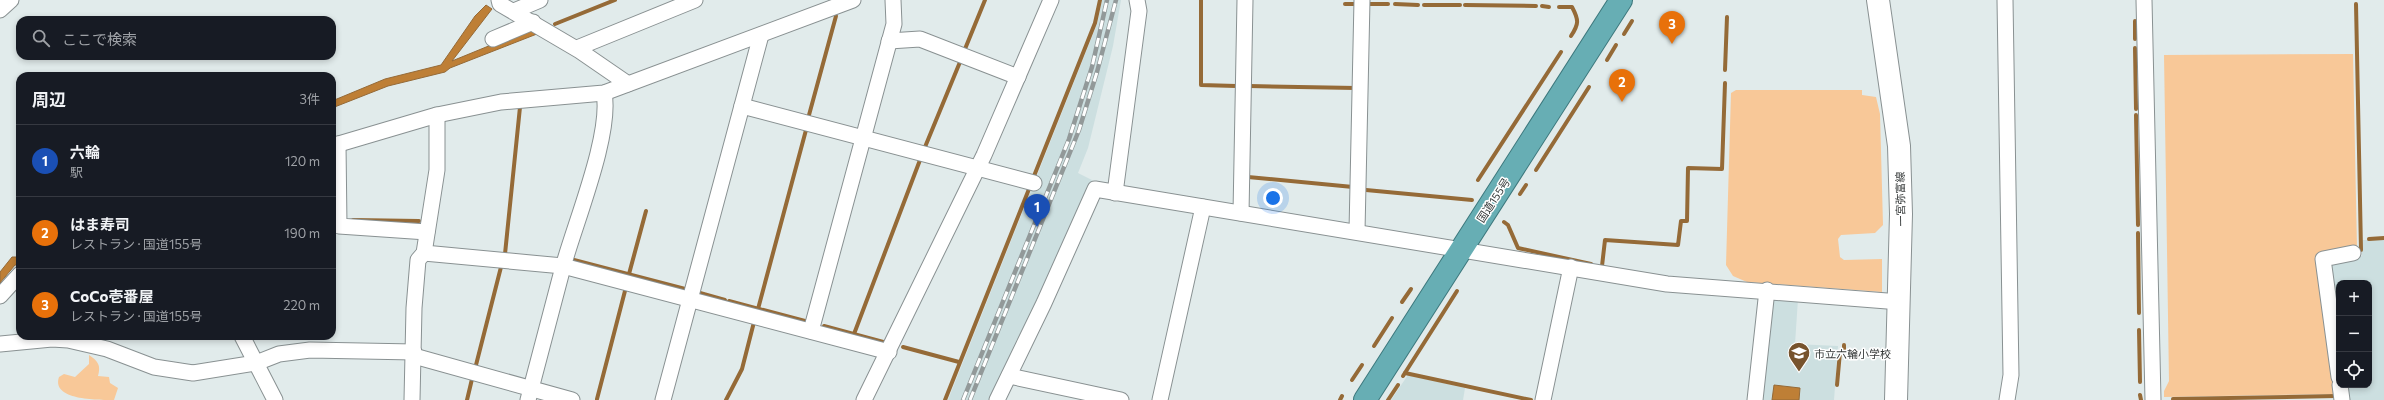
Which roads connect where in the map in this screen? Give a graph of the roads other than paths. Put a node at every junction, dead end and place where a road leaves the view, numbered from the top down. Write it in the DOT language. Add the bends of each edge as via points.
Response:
graph roads {
  1 [pos="11,0"];
  2 [pos="540,0"];
  3 [pos="695,0"];
  4 [pos="853,0"];
  5 [pos="893,0"];
  6 [pos="1051,0"];
  7 [pos="1137,0"];
  8 [pos="1245,0"];
  9 [pos="1362,0"];
  10 [pos="1621,0"];
  11 [pos="1878,0"];
  12 [pos="2005,0"];
  13 [pos="2144,0"];
  14 [pos="497,1"];
  15 [pos="0,10"];
  16 [pos="514,11"];
  17 [pos="533,22"];
  18 [pos="761,35"];
  19 [pos="493,39"];
  20 [pos="889,41"];
  21 [pos="577,48"];
  22 [pos="1018,77"];
  23 [pos="628,84"];
  24 [pos="604,93"];
  25 [pos="742,106"];
  26 [pos="437,116"];
  27 [pos="863,138"];
  28 [pos="336,145"];
  29 [pos="978,168"];
  30 [pos="336,172"];
  31 [pos="1034,183"];
  32 [pos="1115,192"];
  33 [pos="1203,207"];
  34 [pos="1241,213"];
  35 [pos="427,232"];
  36 [pos="1358,232"];
  37 [pos="1462,248"];
  38 [pos="424,253"];
  39 [pos="2353,253"];
  40 [pos="563,266"];
  41 [pos="1571,267"];
  42 [pos="16,278"];
  43 [pos="1767,290"];
  44 [pos="0,296"];
  45 [pos="691,298"];
  46 [pos="1900,302"];
  47 [pos="811,331"];
  48 [pos="42,340"];
  49 [pos="68,340"];
  50 [pos="244,340"];
  51 [pos="0,344"];
  52 [pos="889,352"];
  53 [pos="414,354"];
  54 [pos="2336,355"];
  55 [pos="256,363"];
  56 [pos="1009,376"];
  57 [pos="2340,388"];
  58 [pos="530,395"];
  59 [pos="274,400"];
  60 [pos="412,400"];
  61 [pos="572,400"];
  62 [pos="662,400"];
  63 [pos="864,400"];
  64 [pos="997,400"];
  65 [pos="1121,400"];
  66 [pos="1160,400"];
  67 [pos="1365,400"];
  68 [pos="1543,400"];
  69 [pos="1755,400"];
  70 [pos="1896,400"];
  71 [pos="2007,400"];
  72 [pos="2152,400"];
  73 [pos="2342,400"];
  1 -- 15 [label="street"];
  2 -- 16 [label="street"];
  3 -- 21 [label="street"];
  4 -- 18 [label="street"];
  5 -- 20 [label="street" via="894,24"];
  6 -- 22 [label="street"];
  7 -- 32 [label="street" via="1139,11"];
  8 -- 34 [label="street"];
  9 -- 36 [label="street"];
  10 -- 37 [label="highway, 国道155号"];
  11 -- 46 [label="main road, 一宮弥富線" via="1899,146"];
  12 -- 71 [label="street" via="2011,375"];
  13 -- 72 [label="street"];
  14 -- 16 [label="street"];
  16 -- 17 [label="street"];
  17 -- 19 [label="street"];
  17 -- 21 [label="street"];
  18 -- 23 [label="street"];
  18 -- 25 [label="street"];
  20 -- 22 [label="street" via="920,39"];
  20 -- 27 [label="street"];
  21 -- 23 [label="street"];
  22 -- 29 [label="street"];
  23 -- 24 [label="street"];
  24 -- 26 [label="street" via="501,102"];
  24 -- 40 [label="street" via="607,106 601,140"];
  25 -- 27 [label="street"];
  25 -- 45 [label="street"];
  26 -- 28 [label="street"];
  26 -- 35 [label="street" via="437,170"];
  27 -- 29 [label="street"];
  27 -- 47 [label="street"];
  29 -- 31 [label="street"];
  29 -- 52 [label="street"];
  30 -- 35 [label="street" via="338,226"];
  32 -- 33 [label="street"];
  32 -- 56 [label="street" via="1095,189"];
  33 -- 34 [label="street"];
  33 -- 66 [label="street"];
  34 -- 36 [label="street"];
  35 -- 38 [label="street"];
  36 -- 37 [label="street"];
  37 -- 41 [label="street"];
  37 -- 67 [label="highway, 国道155号"];
  38 -- 40 [label="street"];
  38 -- 53 [label="street" via="418,260"];
  39 -- 54 [label="street" via="2323,259"];
  40 -- 45 [label="street"];
  40 -- 58 [label="street"];
  41 -- 43 [label="street" via="1667,284"];
  41 -- 68 [label="street"];
  42 -- 44 [label="street"];
  43 -- 46 [label="street"];
  43 -- 69 [label="street"];
  45 -- 47 [label="street"];
  45 -- 62 [label="street"];
  46 -- 70 [label="main road, 一宮弥富線"];
  47 -- 52 [label="street"];
  48 -- 51 [label="street"];
  49 -- 55 [label="street" via="107,349 154,367 192,373"];
  50 -- 55 [label="street"];
  52 -- 63 [label="street"];
  53 -- 55 [label="street" via="310,350 280,354"];
  53 -- 58 [label="street"];
  53 -- 60 [label="street"];
  55 -- 59 [label="street"];
  56 -- 64 [label="street"];
  56 -- 65 [label="street"];
  57 -- 73 [label="street"];
  58 -- 61 [label="street"];
}
